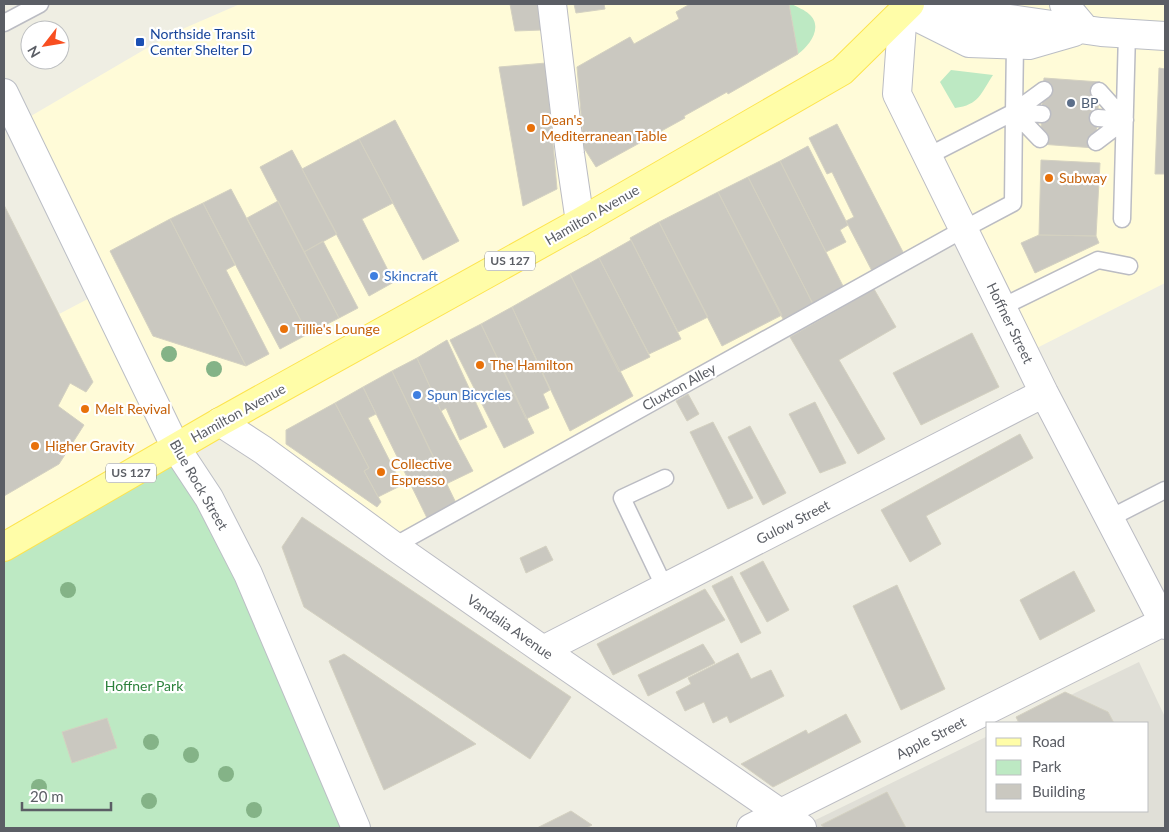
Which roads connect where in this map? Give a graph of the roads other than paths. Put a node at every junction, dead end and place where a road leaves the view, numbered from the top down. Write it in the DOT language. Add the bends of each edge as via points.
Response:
graph roads {
  1 [pos="40,4"];
  2 [pos="552,4"];
  3 [pos="1064,4"];
  4 [pos="901,6"];
  5 [pos="4,23"];
  6 [pos="1085,29"];
  7 [pos="1127,33"];
  8 [pos="1165,36"];
  9 [pos="1015,44"];
  10 [pos="1044,90"];
  11 [pos="1099,91"];
  12 [pos="4,93"];
  13 [pos="1014,112"];
  14 [pos="1042,114"];
  15 [pos="1098,118"];
  16 [pos="1125,120"];
  17 [pos="1040,139"];
  18 [pos="1096,142"];
  19 [pos="928,156"];
  20 [pos="1122,219"];
  21 [pos="580,222"];
  22 [pos="964,229"];
  23 [pos="1128,266"];
  24 [pos="1002,307"];
  25 [pos="1044,393"];
  26 [pos="220,422"];
  27 [pos="176,448"];
  28 [pos="665,478"];
  29 [pos="1165,490"];
  30 [pos="1110,518"];
  31 [pos="394,546"];
  32 [pos="4,547"];
  33 [pos="665,588"];
  34 [pos="1165,622"];
  35 [pos="543,650"];
  36 [pos="791,821"];
  37 [pos="356,828"];
  38 [pos="751,828"];
  1 -- 5 [label="lane"];
  2 -- 21 [label="street"];
  3 -- 6 [label="street"];
  4 -- 6 [label="street"];
  4 -- 9 [label="street" via="970,44"];
  4 -- 19 [label="street, Hoffner Street" via="897,94"];
  4 -- 21 [label="main road, Hamilton Avenue / US 127" via="842,71"];
  6 -- 7 [label="street"];
  6 -- 9 [label="street" via="1029,45"];
  7 -- 8 [label="street"];
  7 -- 16 [label="lane"];
  9 -- 13 [label="lane"];
  10 -- 13 [label="lane"];
  11 -- 16 [label="lane"];
  12 -- 27 [label="street, Blue Rock Street"];
  13 -- 14 [label="lane"];
  13 -- 17 [label="lane"];
  13 -- 19 [label="lane"];
  13 -- 22 [label="lane, Cluxton Alley" via="1013,203"];
  15 -- 16 [label="lane"];
  16 -- 18 [label="lane"];
  16 -- 20 [label="lane"];
  19 -- 22 [label="street, Hoffner Street"];
  21 -- 26 [label="main road, Hamilton Avenue / US 127"];
  22 -- 24 [label="street, Hoffner Street"];
  22 -- 31 [label="lane, Cluxton Alley"];
  23 -- 24 [label="lane" via="1098,260"];
  24 -- 25 [label="street, Hoffner Street"];
  25 -- 30 [label="street, Hoffner Street"];
  25 -- 33 [label="street, Gulow Street"];
  26 -- 27 [label="main road, Hamilton Avenue / US 127"];
  26 -- 31 [label="street, Vandalia Avenue"];
  27 -- 32 [label="main road, Hamilton Avenue / US 127"];
  27 -- 37 [label="street, Blue Rock Street" via="209,498 248,574"];
  28 -- 33 [label="lane" via="622,498"];
  29 -- 30 [label="lane"];
  30 -- 34 [label="street, Hoffner Street"];
  31 -- 35 [label="street, Vandalia Avenue"];
  33 -- 35 [label="street, Gulow Street"];
  34 -- 36 [label="street, Apple Street"];
  35 -- 36 [label="street, Vandalia Avenue"];
  36 -- 38 [label="street, Apple Street"];
}
